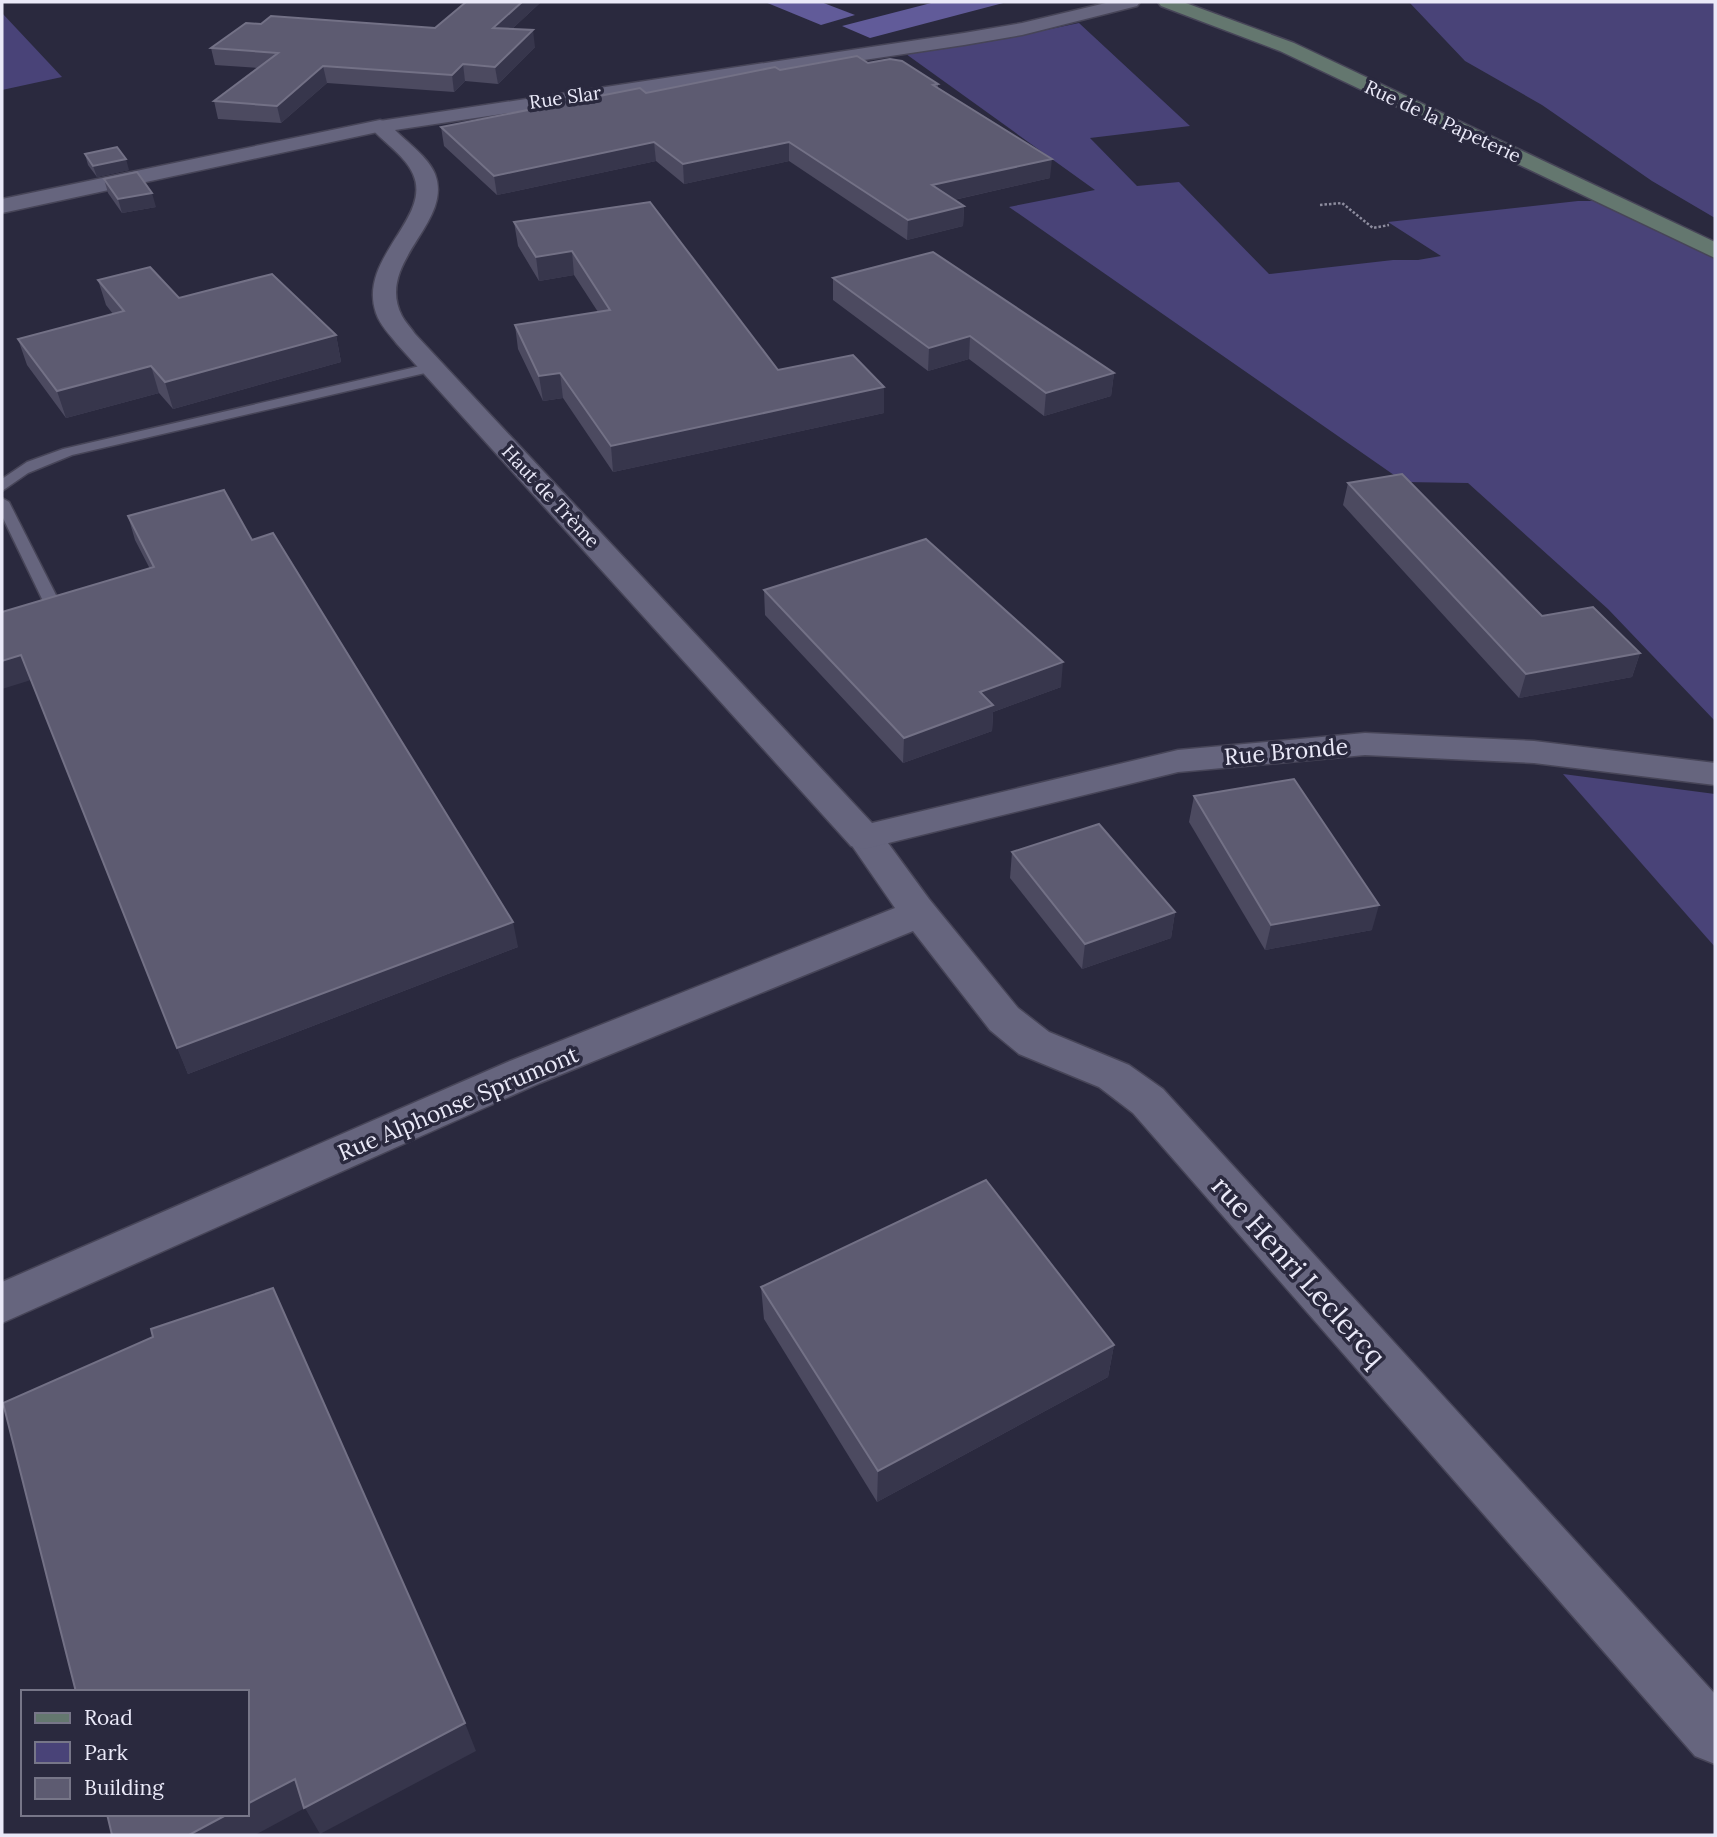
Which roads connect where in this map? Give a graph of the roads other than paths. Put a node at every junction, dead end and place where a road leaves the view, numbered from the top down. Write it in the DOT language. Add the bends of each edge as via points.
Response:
graph roads {
  1 [pos="1131,2"];
  2 [pos="1167,2"];
  3 [pos="843,57"];
  4 [pos="865,66"];
  5 [pos="380,126"];
  6 [pos="2,206"];
  7 [pos="1715,251"];
  8 [pos="433,367"];
  9 [pos="2,487"];
  10 [pos="2,502"];
  11 [pos="52,603"];
  12 [pos="1715,774"];
  13 [pos="864,836"];
  14 [pos="920,914"];
  15 [pos="2,1303"];
  16 [pos="1715,1736"];
  1 -- 3 [label="street, Rue Slar" via="1022,29"];
  2 -- 7 [label="main road, Rue de la Papeterie" via="1287,47"];
  3 -- 4 [label="lane"];
  3 -- 5 [label="street, Rue Slar"];
  5 -- 6 [label="street, Rue Slar"];
  5 -- 8 [label="street, Haut de Trème" via="424,173 428,195 420,217 393,256 383,285 388,314"];
  8 -- 9 [label="lane" via="68,452 32,465"];
  8 -- 13 [label="street, Haut de Trème"];
  10 -- 11 [label="lane"];
  12 -- 13 [label="street, Rue Bronde" via="1534,752 1365,744 1178,761"];
  13 -- 14 [label="street, rue Henri Leclercq"];
  14 -- 15 [label="street, Rue Alphonse Sprumont" via="525,1072"];
  14 -- 16 [label="street, rue Henri Leclercq" via="1004,1019 1034,1042 1114,1076 1148,1101"];
}
